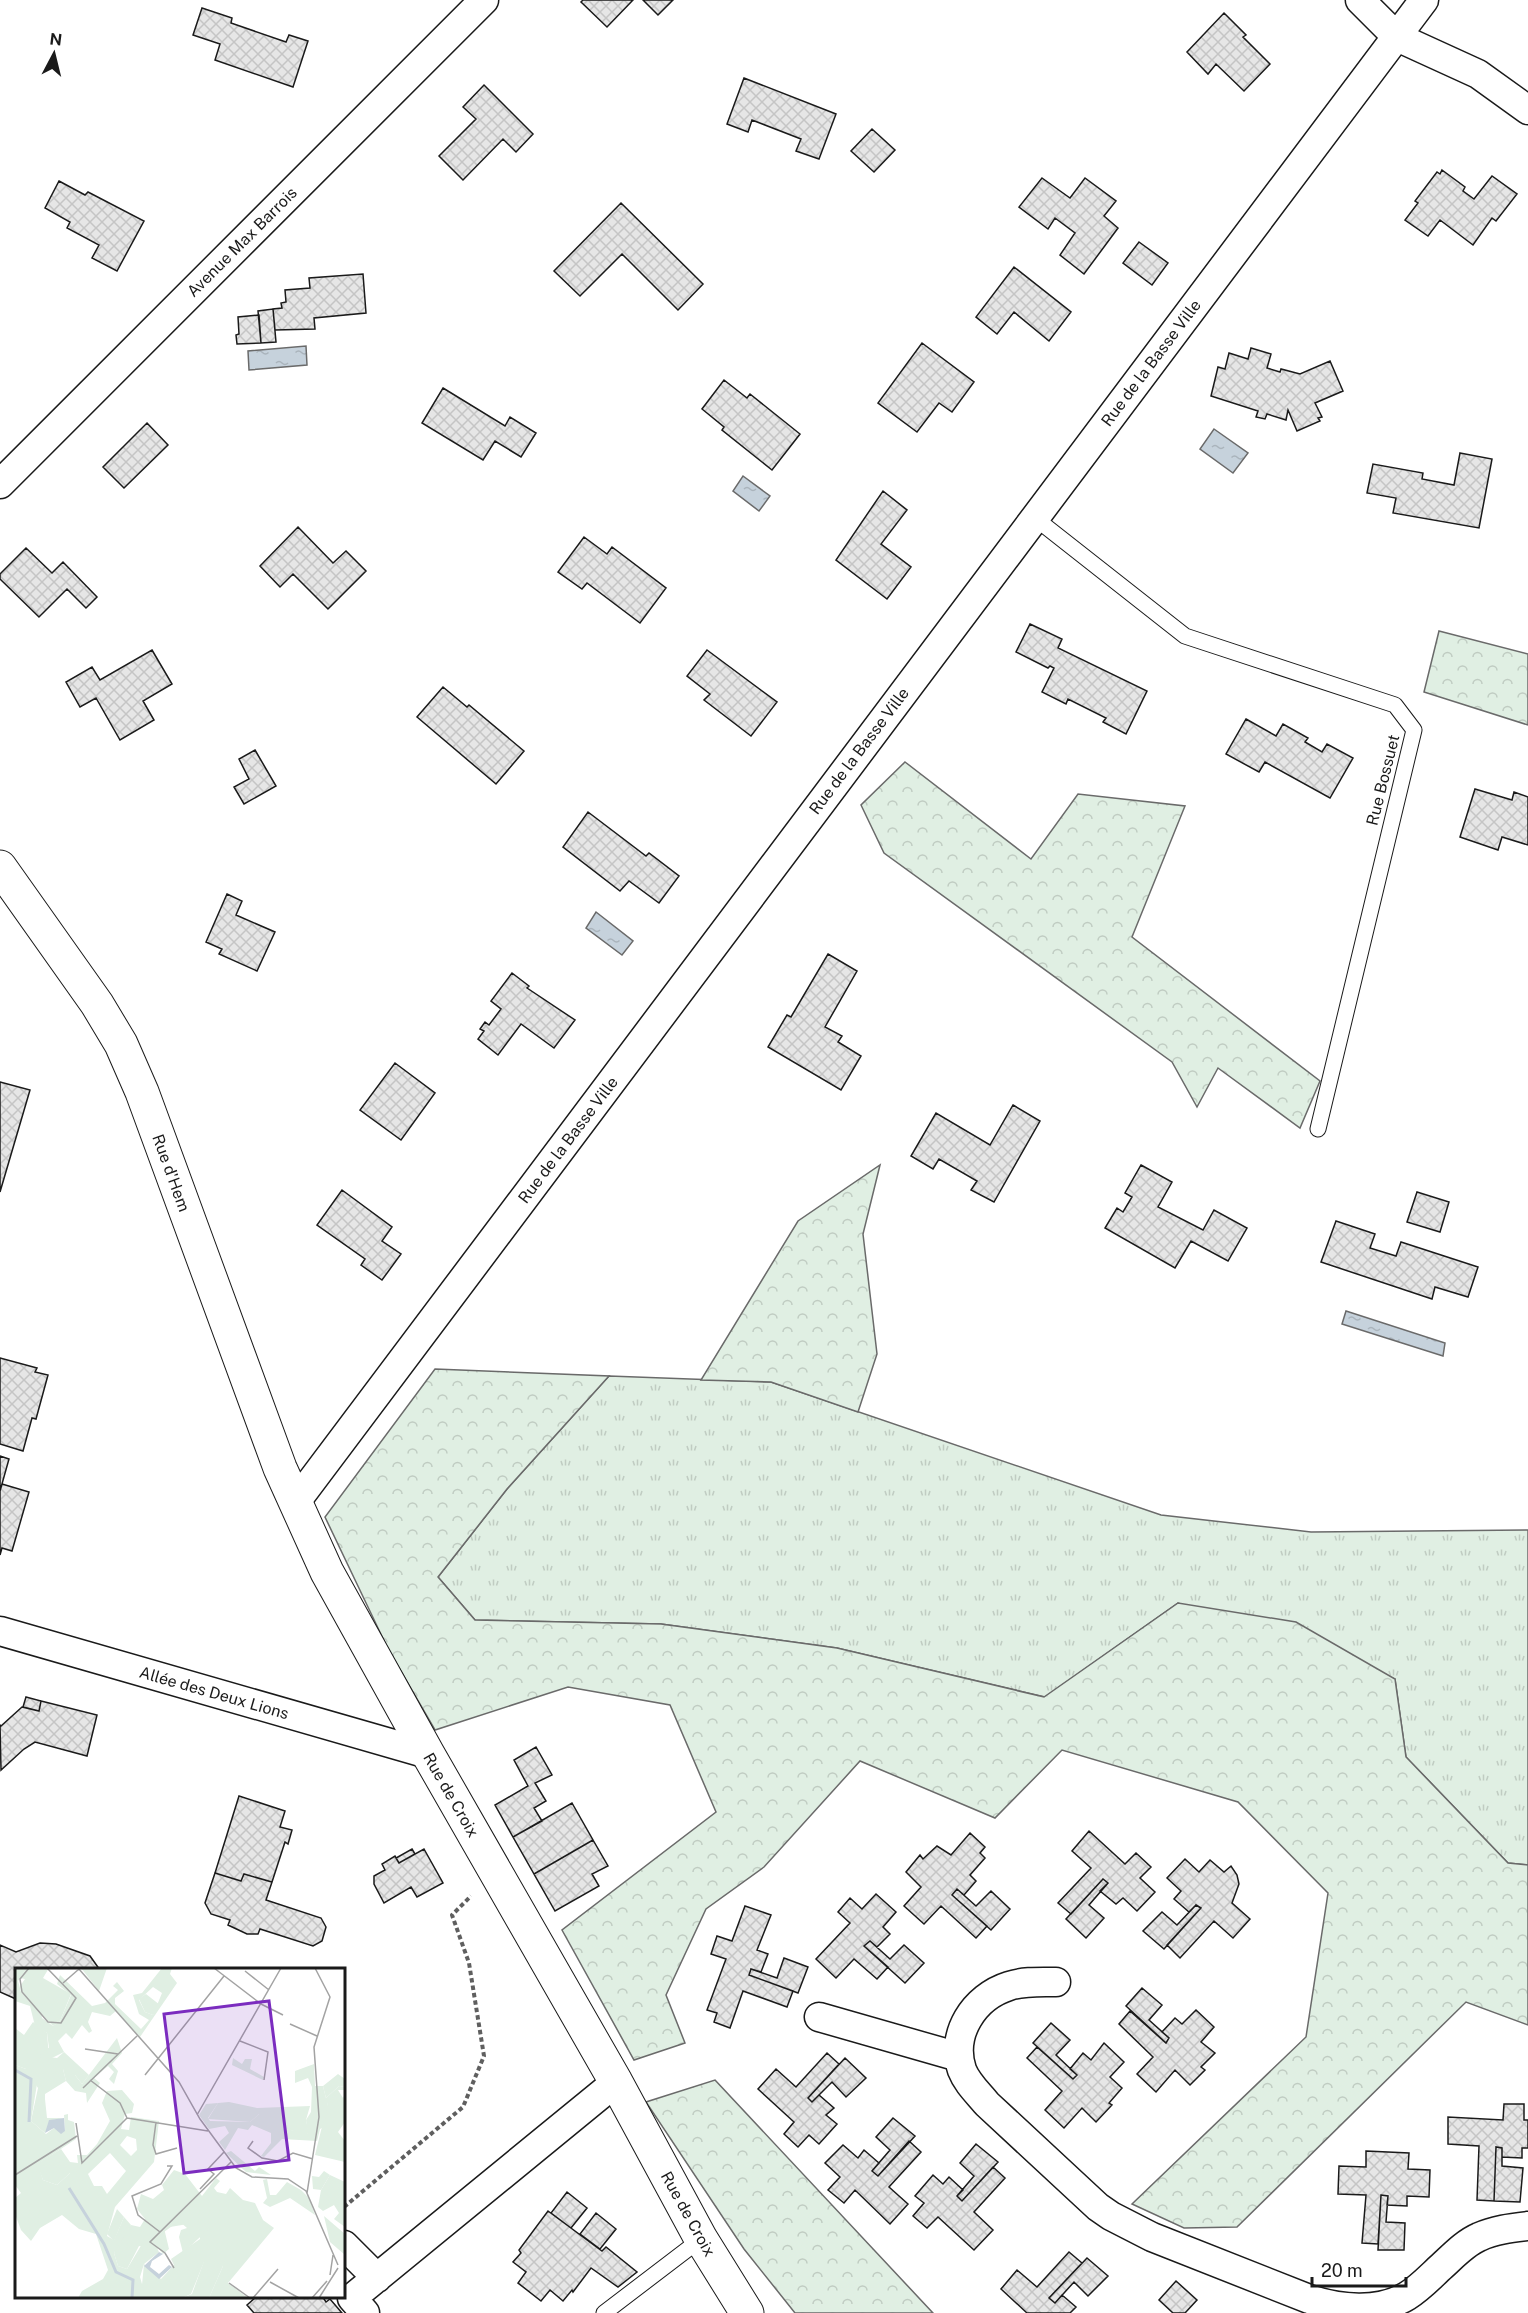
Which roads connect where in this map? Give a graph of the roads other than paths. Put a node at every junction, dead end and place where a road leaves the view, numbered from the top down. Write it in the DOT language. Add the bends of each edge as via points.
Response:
graph roads {
  1 [pos="484,0"];
  2 [pos="1360,0"];
  3 [pos="1424,0"];
  4 [pos="1397,37"];
  5 [pos="1528,110"];
  6 [pos="0,484"];
  7 [pos="1035,518"];
  8 [pos="0,867"];
  9 [pos="1318,1129"];
  10 [pos="296,1503"];
  11 [pos="0,1630"];
  12 [pos="428,1754"];
  13 [pos="1056,1982"];
  14 [pos="819,2017"];
  15 [pos="959,2057"];
  16 [pos="616,2082"];
  17 [pos="1528,2226"];
  18 [pos="701,2239"];
  19 [pos="345,2247"];
  20 [pos="377,2278"];
  21 [pos="365,2313"];
  22 [pos="604,2313"];
  23 [pos="747,2313"];
  1 -- 6 [label="street, Avenue Max Barrois"];
  2 -- 4 [label="street"];
  3 -- 4 [label="street, Rue de la Basse Ville"];
  4 -- 5 [label="street" via="1478,74"];
  4 -- 7 [label="street, Rue de la Basse Ville"];
  7 -- 9 [label="lane, Rue Bossuet" via="1185,636 1395,705 1414,730"];
  7 -- 10 [label="street, Rue de la Basse Ville"];
  8 -- 10 [label="main road, Rue d'Hem" via="121,1044"];
  10 -- 12 [label="main road, Rue de Croix" via="327,1572"];
  11 -- 12 [label="street, Allée des Deux Lions"];
  12 -- 16 [label="main road, Rue de Croix"];
  13 -- 15 [label="street" via="1011,1985 982,2000 964,2026"];
  14 -- 15 [label="street"];
  15 -- 17 [label="street" via="970,2085 987,2104 1111,2216 1152,2237 1332,2306 1388,2305 1406,2297 1477,2238"];
  16 -- 18 [label="main road, Rue de Croix"];
  16 -- 20 [label="street"];
  18 -- 22 [label="lane"];
  18 -- 23 [label="main road, Rue de Croix"];
  19 -- 20 [label="street"];
  20 -- 21 [label="street" via="352,2298"];
}
